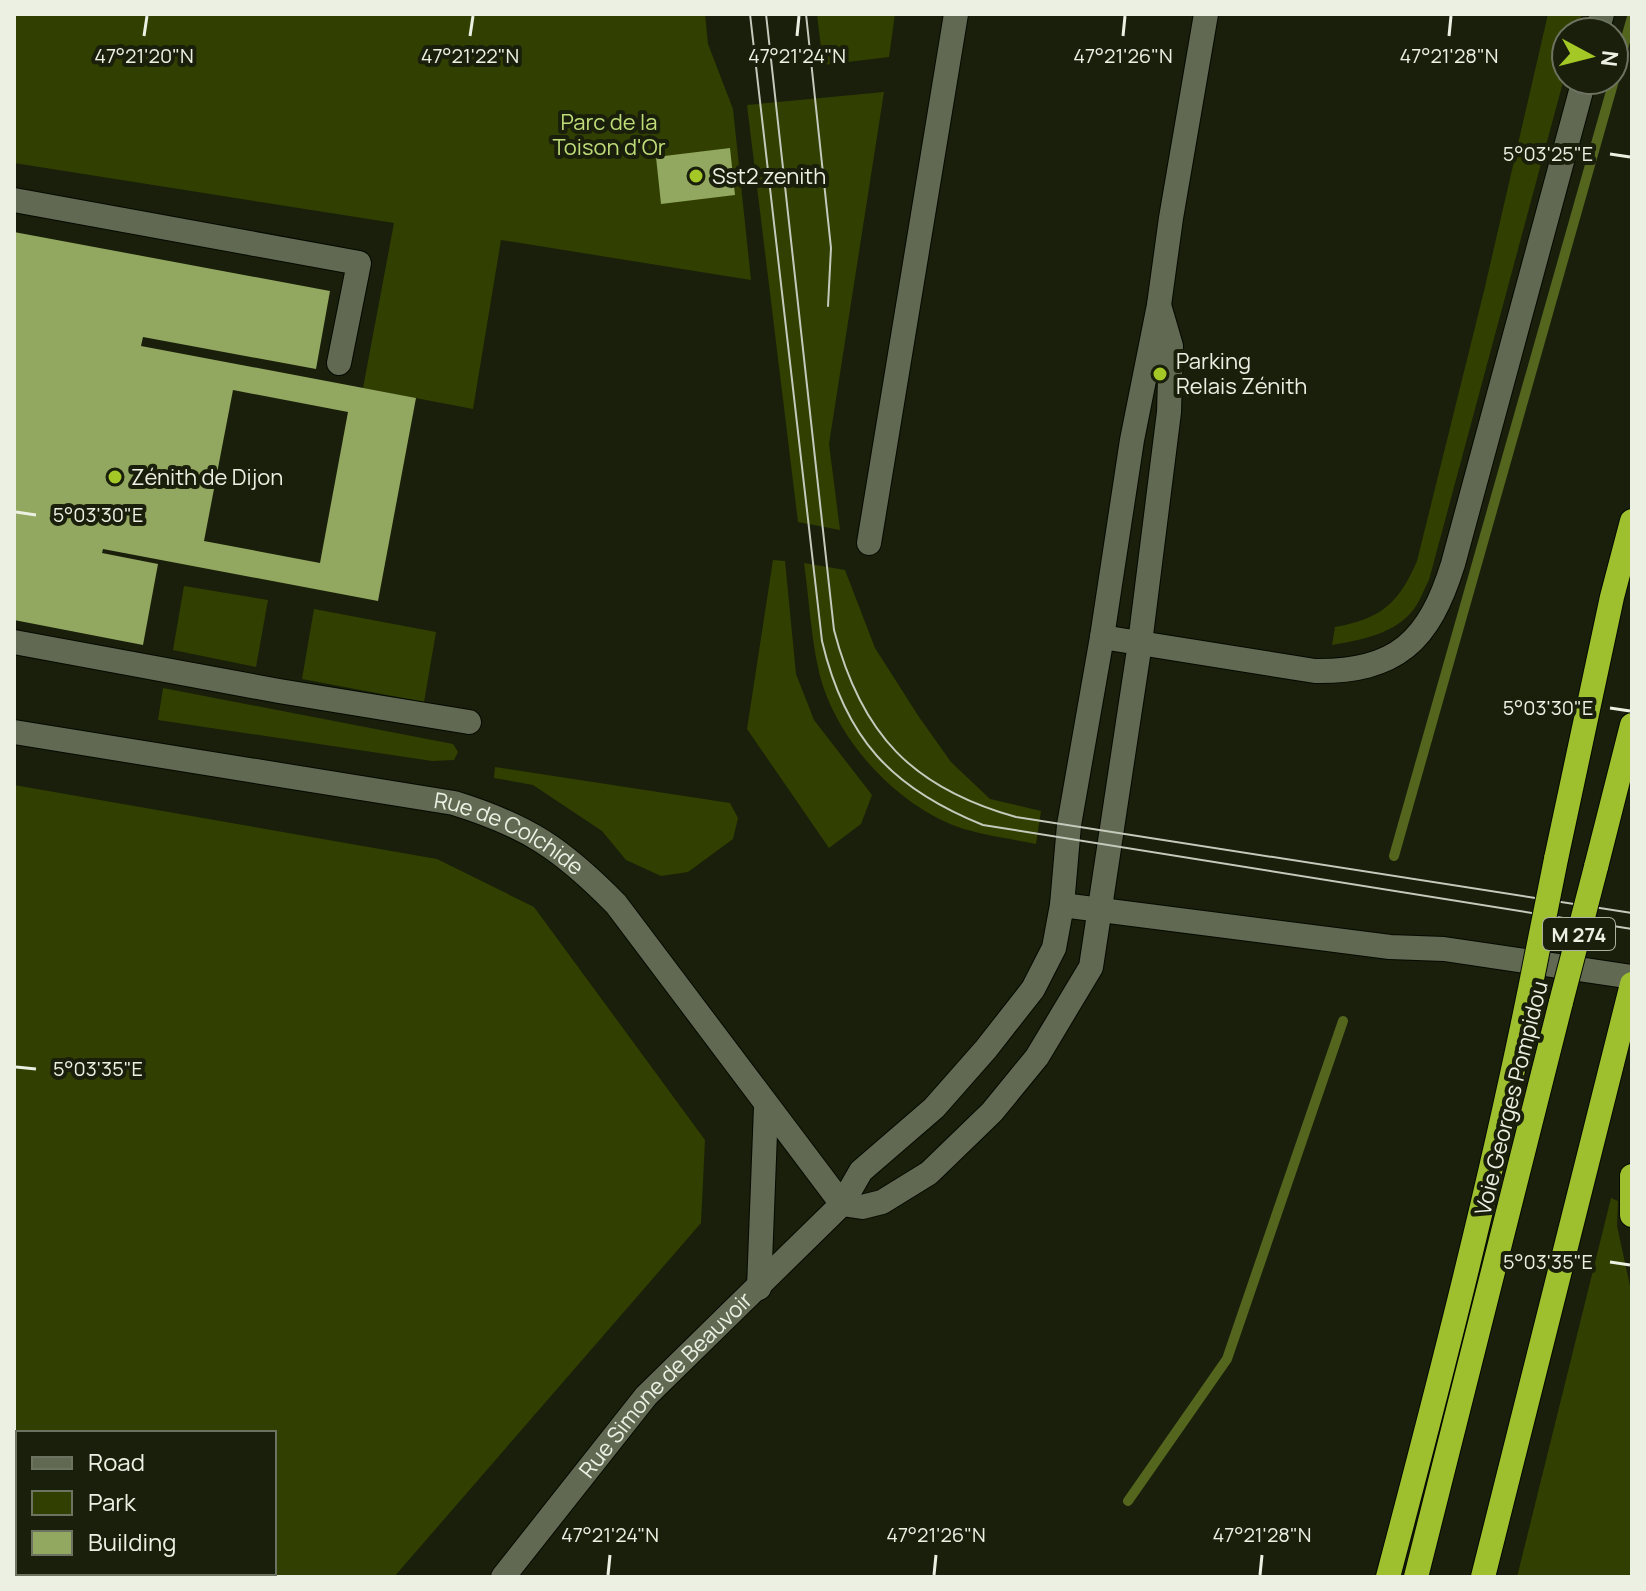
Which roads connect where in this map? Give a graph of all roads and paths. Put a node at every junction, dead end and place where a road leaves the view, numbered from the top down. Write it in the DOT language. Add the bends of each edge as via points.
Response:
graph roads {
  1 [pos="956,14"];
  2 [pos="1206,14"];
  3 [pos="1580,96"];
  4 [pos="14,200"];
  5 [pos="1159,305"];
  6 [pos="339,363"];
  7 [pos="1632,521"];
  8 [pos="869,543"];
  9 [pos="1102,637"];
  10 [pos="14,642"];
  11 [pos="1140,643"];
  12 [pos="469,722"];
  13 [pos="1632,725"];
  14 [pos="14,732"];
  15 [pos="1062,905"];
  16 [pos="1101,910"];
  17 [pos="1632,977"];
  18 [pos="1632,984"];
  19 [pos="766,1107"];
  20 [pos="1632,1176"];
  21 [pos="842,1204"];
  22 [pos="1632,1215"];
  23 [pos="759,1288"];
  24 [pos="503,1577"];
  25 [pos="1388,1577"];
  26 [pos="1416,1577"];
  27 [pos="1483,1577"];
  1 -- 8 [label="street"];
  2 -- 5 [label="street, Rue Simone de Beauvoir"];
  3 -- 11 [label="street" via="1453,564 1431,621 1389,659 1339,671"];
  4 -- 6 [label="street" via="359,263"];
  5 -- 9 [label="street, Rue Simone de Beauvoir"];
  5 -- 11 [label="street" via="1171,346 1172,377"];
  7 -- 25 [label="highway, bridge" via="1505,1111"];
  9 -- 11 [label="street"];
  9 -- 15 [label="street, Rue Simone de Beauvoir" via="1069,825"];
  10 -- 12 [label="street"];
  11 -- 16 [label="street"];
  13 -- 26 [label="highway, Voie Georges Pompidou / M 274, bridge"];
  14 -- 19 [label="street, Rue de Colchide" via="454,803 499,817 546,841 616,904"];
  15 -- 16 [label="street"];
  15 -- 21 [label="street, Rue Simone de Beauvoir" via="1054,948 1033,989 934,1108 861,1171"];
  16 -- 17 [label="street" via="1390,947 1444,949"];
  16 -- 21 [label="street" via="1091,967 1037,1057 992,1112 929,1173 882,1202"];
  18 -- 27 [label="highway"];
  19 -- 21 [label="street, Rue de Colchide"];
  19 -- 23 [label="street"];
  20 -- 22 [label="highway"];
  21 -- 23 [label="street, Rue Simone de Beauvoir"];
  23 -- 24 [label="street, Rue Simone de Beauvoir" via="646,1396"];
}
